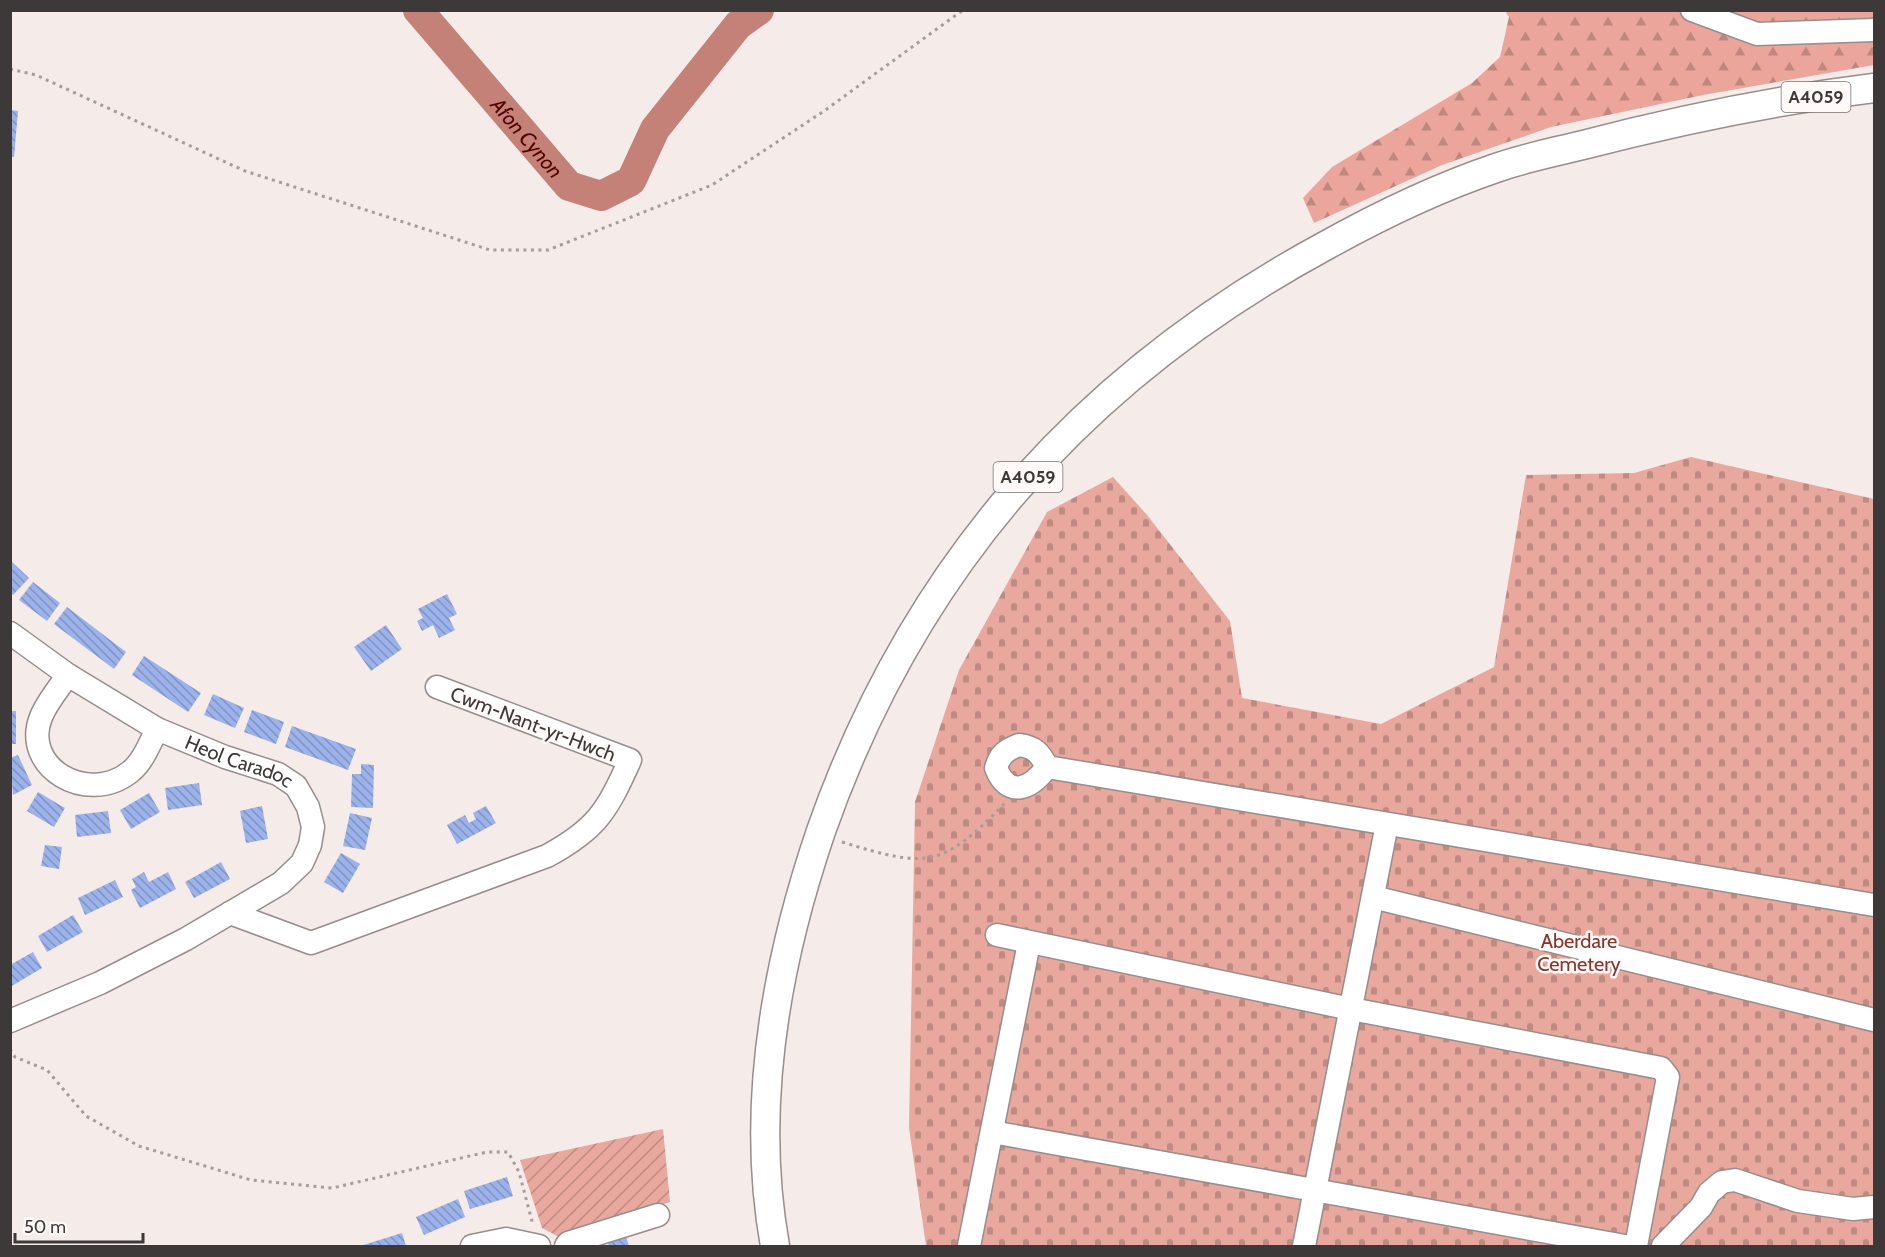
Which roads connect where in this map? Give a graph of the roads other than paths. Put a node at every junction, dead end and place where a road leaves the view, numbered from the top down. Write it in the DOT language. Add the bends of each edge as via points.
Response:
graph roads {
  1 [pos="1692,10"];
  2 [pos="1875,30"];
  3 [pos="1875,88"];
  4 [pos="10,633"];
  5 [pos="68,675"];
  6 [pos="437,687"];
  7 [pos="157,729"];
  8 [pos="1047,767"];
  9 [pos="1388,824"];
  10 [pos="1373,897"];
  11 [pos="1875,905"];
  12 [pos="230,913"];
  13 [pos="997,935"];
  14 [pos="1029,943"];
  15 [pos="1351,1009"];
  16 [pos="1875,1020"];
  17 [pos="10,1021"];
  18 [pos="992,1132"];
  19 [pos="1315,1190"];
  20 [pos="1875,1207"];
  21 [pos="658,1215"];
  22 [pos="537,1236"];
  23 [pos="472,1246"];
  24 [pos="566,1246"];
  25 [pos="775,1246"];
  26 [pos="969,1246"];
  27 [pos="1304,1246"];
  28 [pos="1625,1246"];
  29 [pos="1636,1246"];
  30 [pos="1663,1246"];
  1 -- 2 [label="street" via="1757,34"];
  3 -- 25 [label="main road, A4059" via="1734,110 1497,168 1372,220 1292,263 1206,318 1133,372 1071,428 951,571 861,728 820,835 782,975 769,1058 764,1124"];
  4 -- 5 [label="street, Heol Caradoc"];
  5 -- 7 [label="street, Heol Caradoc"];
  5 -- 7 [label="street" via="40,718 38,742 51,768 72,783 100,786 130,771"];
  6 -- 12 [label="street, Cwm-Nant-yr-Hwch" via="630,760 610,804 579,839 547,856 311,943"];
  7 -- 12 [label="street, Heol Caradoc" via="278,774 296,786 308,807 313,827 302,863 281,883"];
  8 -- 8 [label="street" via="1040,753 1019,745 1006,750 996,768 1000,779 1019,788 1037,781"];
  8 -- 9 [label="street"];
  9 -- 10 [label="street"];
  9 -- 11 [label="street"];
  10 -- 15 [label="street"];
  10 -- 16 [label="street"];
  12 -- 17 [label="street, Heol Caradoc" via="100,983"];
  13 -- 14 [label="street"];
  14 -- 15 [label="street"];
  14 -- 18 [label="street"];
  15 -- 19 [label="street"];
  15 -- 29 [label="street" via="1661,1068 1668,1077"];
  18 -- 19 [label="street"];
  18 -- 26 [label="street"];
  19 -- 27 [label="street"];
  19 -- 28 [label="street"];
  20 -- 30 [label="street" via="1853,1209 1798,1200 1735,1180 1722,1182"];
  21 -- 24 [label="street"];
  22 -- 23 [label="street"];
}
